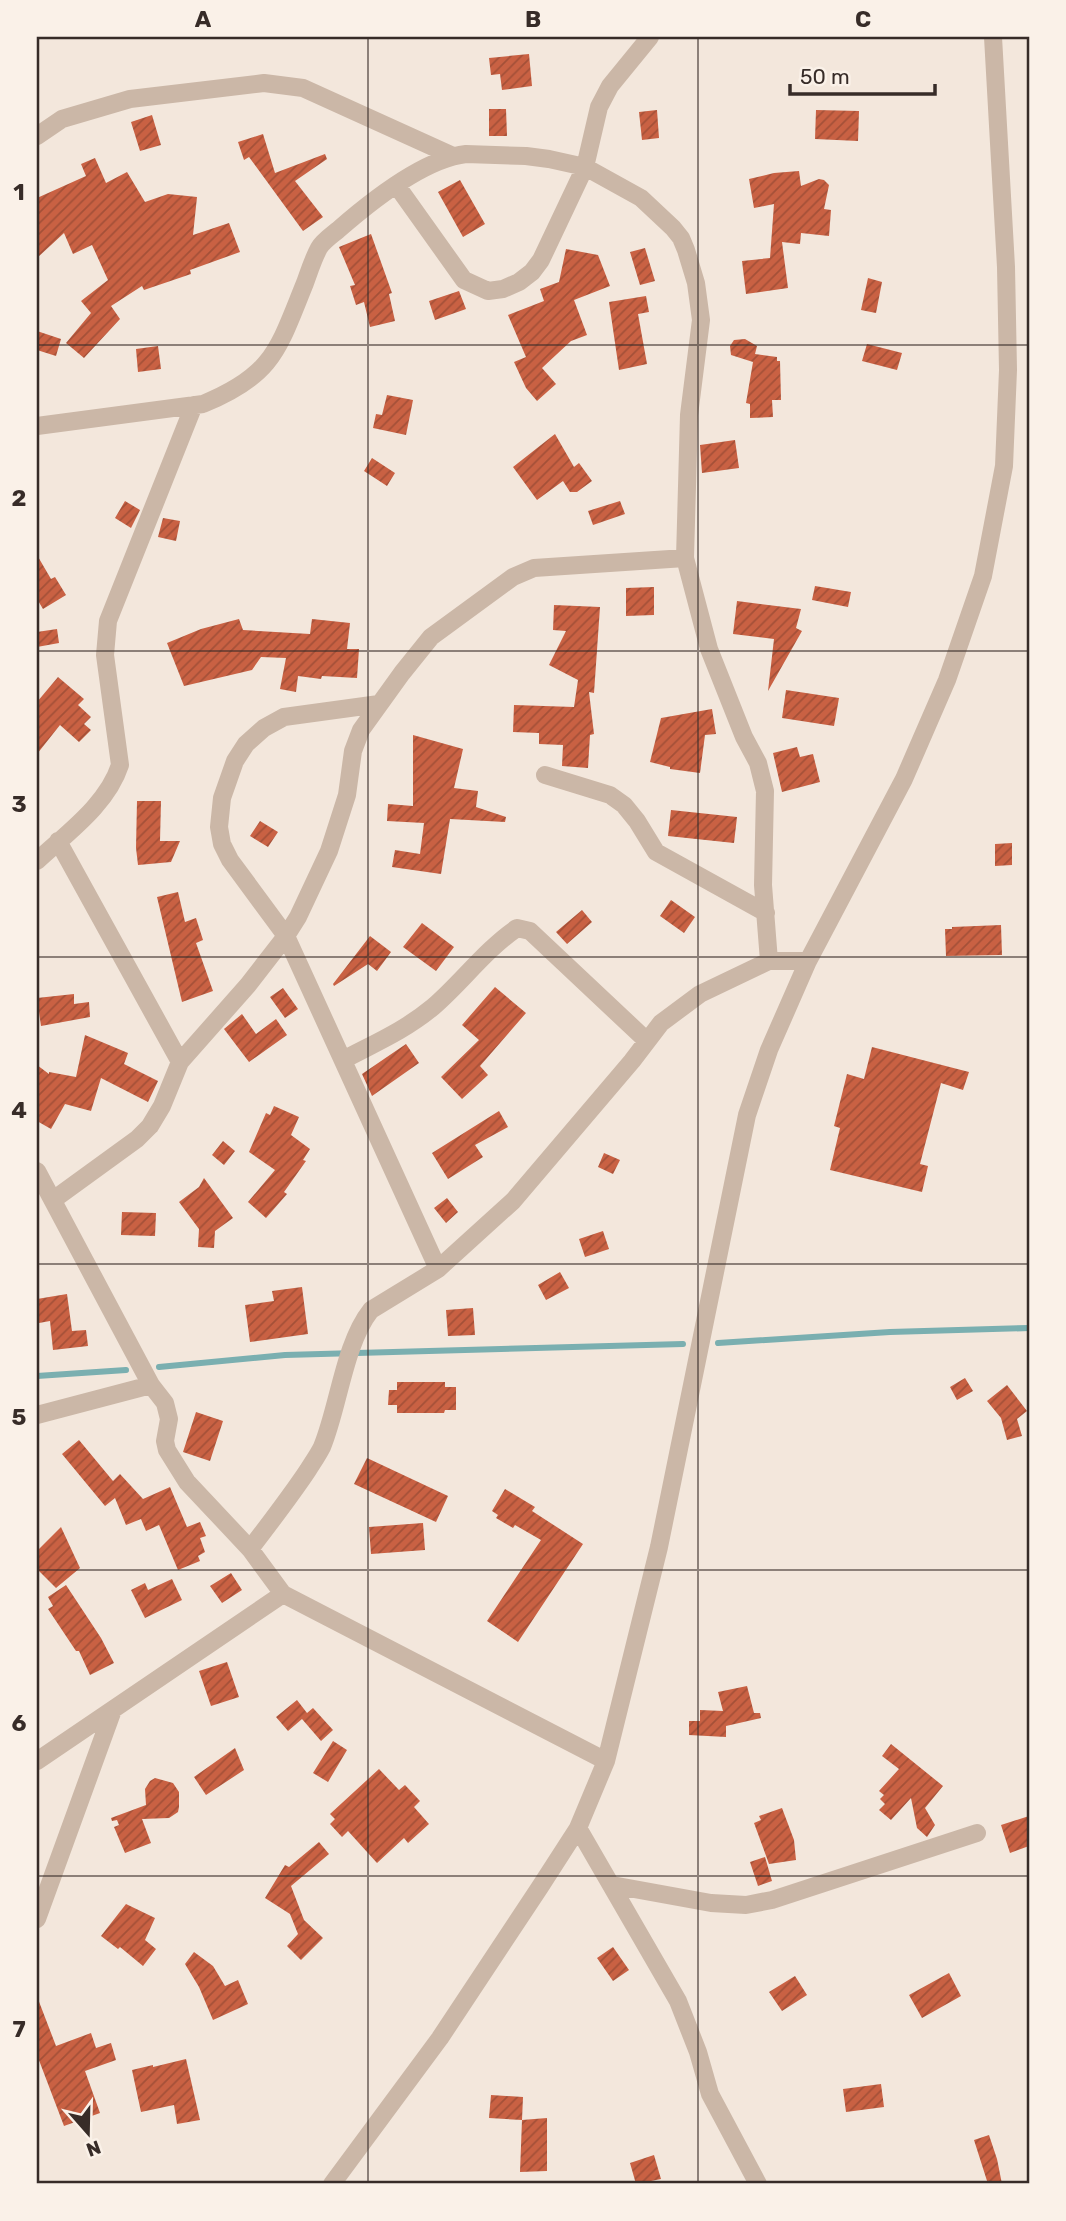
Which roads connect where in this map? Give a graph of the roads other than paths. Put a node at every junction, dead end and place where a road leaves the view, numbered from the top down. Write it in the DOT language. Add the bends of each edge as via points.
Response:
graph roads {
  1 [pos="650,37"];
  2 [pos="993,37"];
  3 [pos="37,136"];
  4 [pos="453,156"];
  5 [pos="585,167"];
  6 [pos="397,186"];
  7 [pos="194,405"];
  8 [pos="37,426"];
  9 [pos="685,558"];
  10 [pos="379,705"];
  11 [pos="545,775"];
  12 [pos="58,841"];
  13 [pos="37,862"];
  14 [pos="766,913"];
  15 [pos="286,936"];
  16 [pos="769,961"];
  17 [pos="808,961"];
  18 [pos="647,1041"];
  19 [pos="343,1060"];
  20 [pos="180,1062"];
  21 [pos="37,1171"];
  22 [pos="53,1200"];
  23 [pos="438,1269"];
  24 [pos="151,1385"];
  25 [pos="37,1415"];
  26 [pos="250,1549"];
  27 [pos="283,1594"];
  28 [pos="113,1710"];
  29 [pos="606,1760"];
  30 [pos="37,1761"];
  31 [pos="578,1828"];
  32 [pos="977,1833"];
  33 [pos="612,1885"];
  34 [pos="37,1919"];
  35 [pos="332,2184"];
  36 [pos="758,2184"];
  1 -- 5 [label="street" via="599,107"];
  2 -- 17 [label="street" via="1009,370 1004,466 983,576 947,680 904,779"];
  3 -- 4 [label="street" via="62,119 130,99 264,83 303,88"];
  4 -- 5 [label="street" via="526,156"];
  4 -- 6 [label="street"];
  5 -- 6 [label="street" via="541,260 519,282 503,289 488,290 464,280"];
  5 -- 9 [label="street" via="641,198 673,228 681,238 696,283 701,320 690,415"];
  6 -- 7 [label="street" via="320,246 278,348 265,366 227,394"];
  7 -- 8 [label="street"];
  7 -- 12 [label="street" via="108,621 105,655 120,765 100,801"];
  9 -- 10 [label="street" via="534,568 513,577 431,638"];
  9 -- 14 [label="street" via="709,649 758,762 765,791"];
  10 -- 15 [label="street" via="353,751 347,794 329,851"];
  10 -- 15 [label="street" via="284,717 246,744 235,761 222,798 222,844"];
  11 -- 14 [label="street" via="610,795 637,821 656,852"];
  12 -- 13 [label="street"];
  12 -- 20 [label="street"];
  14 -- 16 [label="street"];
  15 -- 19 [label="street"];
  15 -- 20 [label="street"];
  16 -- 17 [label="street"];
  16 -- 18 [label="street" via="700,994 661,1023"];
  17 -- 29 [label="street" via="747,1115 659,1547"];
  18 -- 19 [label="street" via="530,931 517,928 432,1007 393,1036"];
  18 -- 23 [label="street" via="513,1201"];
  19 -- 23 [label="street"];
  20 -- 22 [label="street" via="149,1126"];
  21 -- 22 [label="street"];
  22 -- 24 [label="street"];
  23 -- 26 [label="street" via="366,1316 321,1449"];
  24 -- 25 [label="street"];
  24 -- 26 [label="street" via="165,1403 169,1419 167,1450 187,1482"];
  26 -- 27 [label="street"];
  27 -- 28 [label="street"];
  27 -- 29 [label="street"];
  28 -- 30 [label="street"];
  28 -- 34 [label="street"];
  29 -- 31 [label="street"];
  31 -- 33 [label="street"];
  31 -- 35 [label="street" via="440,2038"];
  32 -- 33 [label="street" via="746,1905"];
  33 -- 36 [label="street" via="678,2001 710,2094"];
}
